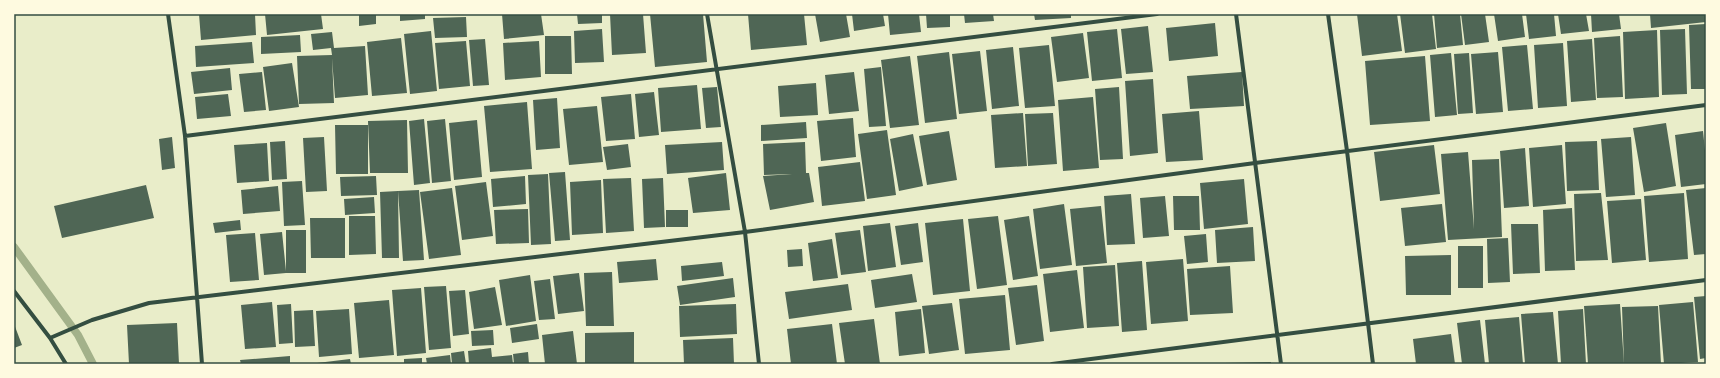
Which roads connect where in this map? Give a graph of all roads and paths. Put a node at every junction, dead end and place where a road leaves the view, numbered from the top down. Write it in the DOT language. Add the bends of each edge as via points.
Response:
graph roads {
  1 [pos="168,14"];
  2 [pos="707,14"];
  3 [pos="1157,14"];
  4 [pos="1236,14"];
  5 [pos="1328,14"];
  6 [pos="715,68"];
  7 [pos="1706,105"];
  8 [pos="185,136"];
  9 [pos="1347,151"];
  10 [pos="1255,163"];
  11 [pos="745,232"];
  12 [pos="1706,280"];
  13 [pos="14,291"];
  14 [pos="197,298"];
  15 [pos="1368,325"];
  16 [pos="1278,336"];
  17 [pos="50,338"];
  18 [pos="66,364"];
  19 [pos="202,364"];
  20 [pos="759,364"];
  21 [pos="1052,364"];
  22 [pos="1281,364"];
  23 [pos="1373,364"];
  1 -- 8 [label="street"];
  2 -- 6 [label="street"];
  3 -- 6 [label="street"];
  4 -- 10 [label="street"];
  5 -- 9 [label="street"];
  6 -- 8 [label="street"];
  6 -- 11 [label="street"];
  7 -- 9 [label="street"];
  8 -- 14 [label="street"];
  9 -- 10 [label="street"];
  9 -- 15 [label="street"];
  10 -- 11 [label="street"];
  10 -- 16 [label="street"];
  11 -- 14 [label="street"];
  11 -- 20 [label="street"];
  12 -- 15 [label="street"];
  13 -- 17 [label="street"];
  14 -- 17 [label="street" via="148,303 92,320"];
  14 -- 19 [label="street"];
  15 -- 16 [label="street"];
  15 -- 23 [label="street"];
  16 -- 21 [label="street"];
  16 -- 22 [label="street"];
  17 -- 18 [label="street"];
}
